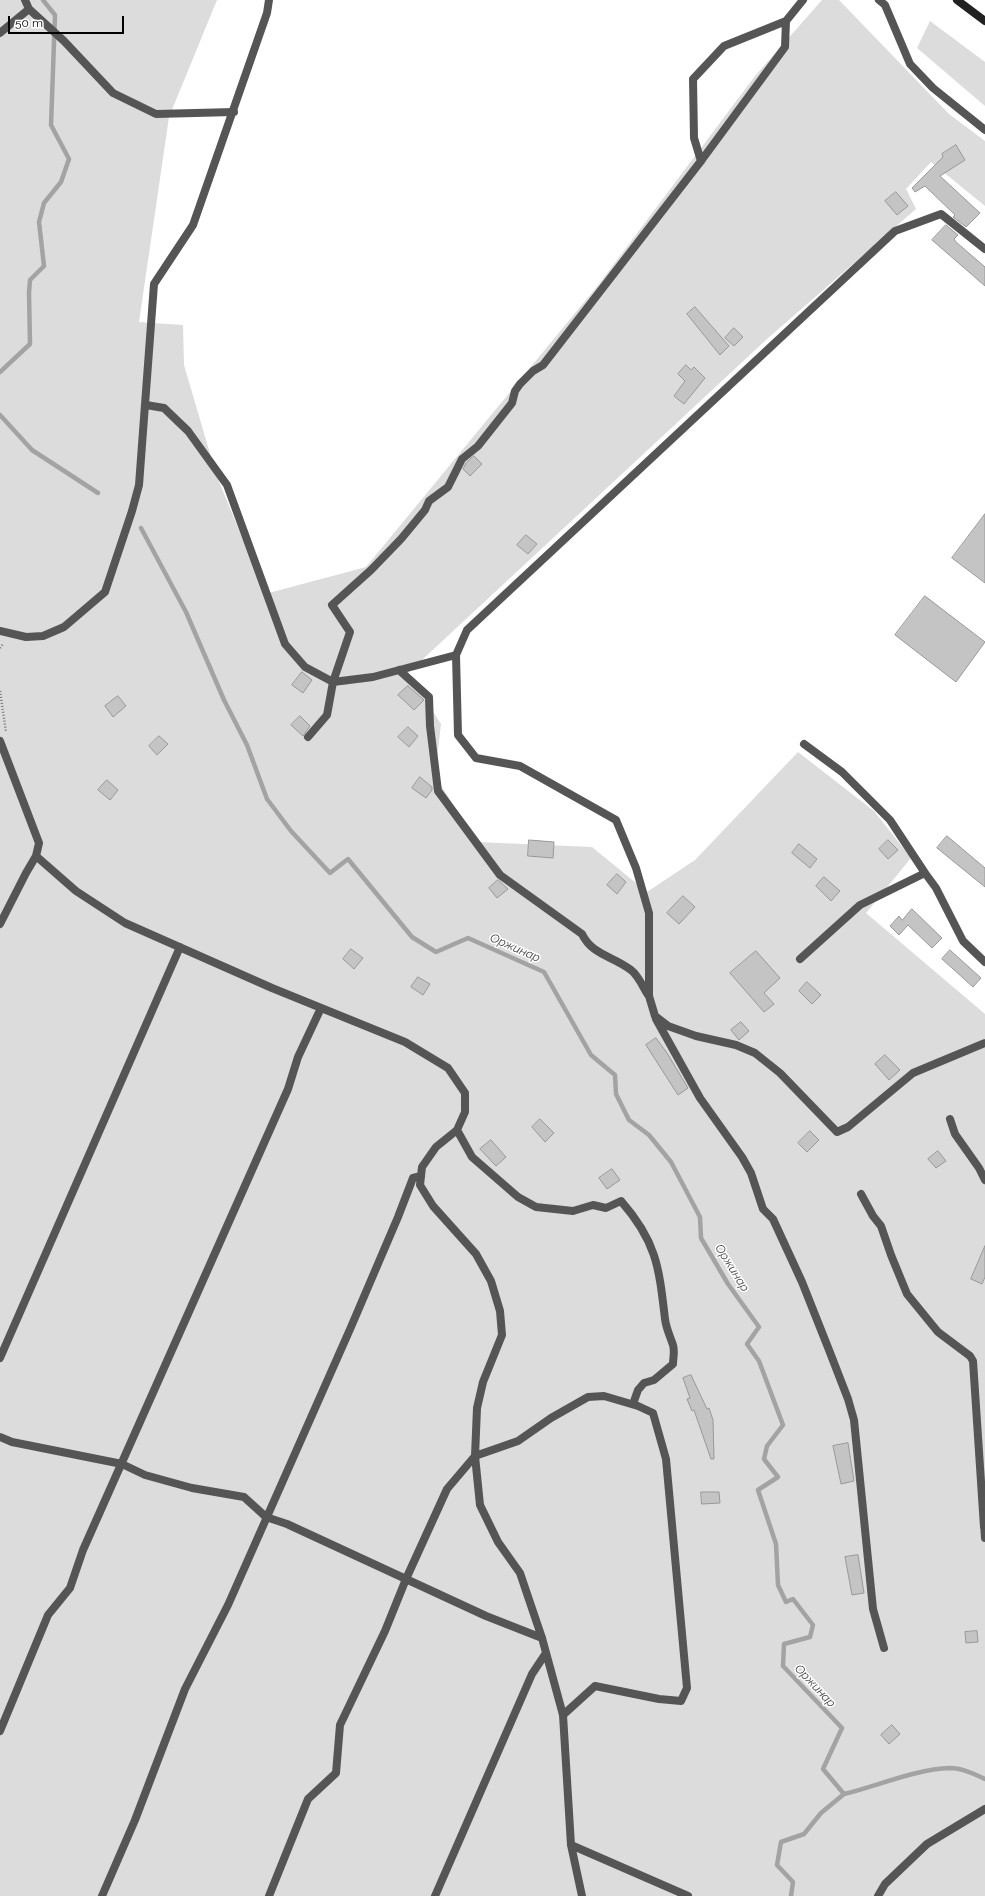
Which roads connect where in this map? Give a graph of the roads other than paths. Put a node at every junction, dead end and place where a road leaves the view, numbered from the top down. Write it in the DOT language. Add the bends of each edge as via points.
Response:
graph roads {
  1 [pos="25,0"];
  2 [pos="269,0"];
  3 [pos="803,0"];
  4 [pos="879,0"];
  5 [pos="957,0"];
  6 [pos="29,9"];
  7 [pos="786,21"];
  8 [pos="985,21"];
  9 [pos="0,34"];
  10 [pos="234,112"];
  11 [pos="985,130"];
  12 [pos="700,161"];
  13 [pos="985,249"];
  14 [pos="146,405"];
  15 [pos="0,631"];
  16 [pos="456,656"];
  17 [pos="399,670"];
  18 [pos="333,682"];
  19 [pos="308,737"];
  20 [pos="0,741"];
  21 [pos="804,744"];
  22 [pos="36,856"];
  23 [pos="925,873"];
  24 [pos="0,924"];
  25 [pos="180,947"];
  26 [pos="800,959"];
  27 [pos="985,962"];
  28 [pos="648,996"];
  29 [pos="321,1008"];
  30 [pos="654,1016"];
  31 [pos="985,1043"];
  32 [pos="950,1119"];
  33 [pos="457,1130"];
  34 [pos="421,1176"];
  35 [pos="985,1180"];
  36 [pos="861,1194"];
  37 [pos="0,1358"];
  38 [pos="633,1404"];
  39 [pos="0,1437"];
  40 [pos="475,1456"];
  41 [pos="122,1464"];
  42 [pos="985,1498"];
  43 [pos="266,1517"];
  44 [pos="984,1527"];
  45 [pos="985,1538"];
  46 [pos="406,1579"];
  47 [pos="542,1638"];
  48 [pos="884,1648"];
  49 [pos="546,1653"];
  50 [pos="563,1715"];
  51 [pos="0,1731"];
  52 [pos="985,1809"];
  53 [pos="571,1845"];
  54 [pos="102,1896"];
  55 [pos="269,1896"];
  56 [pos="435,1896"];
  57 [pos="582,1896"];
  58 [pos="688,1896"];
  59 [pos="878,1896"];
  1 -- 6 [label="street"];
  2 -- 10 [label="street" via="267,14"];
  3 -- 7 [label="street"];
  4 -- 11 [label="street" via="885,5 910,64 933,88"];
  5 -- 8 [label="main road"];
  6 -- 9 [label="street"];
  6 -- 10 [label="street" via="64,40 113,93 156,114"];
  7 -- 12 [label="street" via="785,46"];
  7 -- 12 [label="street" via="724,46 693,79 694,138"];
  10 -- 14 [label="street" via="193,224 154,284"];
  12 -- 18 [label="street" via="543,365 527,376 515,391 512,403 478,446 462,459 448,487 429,501 425,510 401,539 332,605 350,632"];
  13 -- 16 [label="street" via="941,214 895,231 467,630"];
  14 -- 15 [label="street" via="139,485 104,592 64,627 43,636 26,637"];
  14 -- 18 [label="street" via="164,408 188,431 227,485 285,644 305,667"];
  16 -- 17 [label="street"];
  16 -- 28 [label="street" via="458,736 476,758 520,766 616,820 636,868 649,913"];
  17 -- 18 [label="street" via="373,677"];
  17 -- 28 [label="street" via="429,697 438,791 500,875 582,934 587,944 632,971"];
  18 -- 19 [label="street" via="327,715"];
  20 -- 22 [label="street" via="39,843"];
  21 -- 23 [label="street" via="842,772 890,820"];
  22 -- 24 [label="street"];
  22 -- 25 [label="street" via="76,891 125,923"];
  23 -- 26 [label="street" via="860,905"];
  23 -- 27 [label="street" via="936,888 964,941"];
  25 -- 29 [label="street"];
  25 -- 37 [label="street"];
  28 -- 30 [label="street"];
  29 -- 33 [label="street" via="405,1042 448,1068 465,1093 466,1112"];
  29 -- 41 [label="street" via="298,1057 288,1089"];
  30 -- 31 [label="street" via="668,1026 696,1036 736,1045 755,1053 780,1073 837,1132 848,1127 913,1073"];
  30 -- 48 [label="street" via="700,1098 742,1157 764,1209 773,1219 802,1282 848,1399 854,1420 873,1609"];
  32 -- 35 [label="street" via="955,1134"];
  33 -- 34 [label="street" via="436,1147 422,1167"];
  33 -- 38 [label="street" via="472,1156 518,1197 536,1207 573,1211 593,1205 606,1208 621,1201 647,1236 659,1270 665,1320 674,1347 673,1364 654,1380 644,1383 638,1390"];
  34 -- 40 [label="street" via="420,1185 433,1206 480,1260 491,1281 500,1310 502,1335 483,1382 477,1408"];
  34 -- 43 [label="street" via="413,1178 354,1320"];
  36 -- 44 [label="street" via="881,1226 907,1294 938,1332 973,1361"];
  38 -- 40 [label="street" via="604,1396 588,1397 518,1441"];
  38 -- 50 [label="street" via="653,1413 666,1459 687,1688 681,1701 595,1686"];
  39 -- 41 [label="street" via="12,1442"];
  40 -- 46 [label="street" via="447,1489"];
  40 -- 47 [label="street" via="480,1505 498,1542 520,1573"];
  41 -- 43 [label="street" via="145,1475 192,1488 244,1497"];
  41 -- 51 [label="street" via="83,1550 70,1588 48,1616"];
  42 -- 44 [label="street"];
  43 -- 46 [label="street" via="287,1524"];
  43 -- 54 [label="street" via="228,1605 185,1689 135,1820"];
  44 -- 45 [label="street"];
  46 -- 47 [label="street" via="486,1616"];
  46 -- 55 [label="street" via="385,1631 340,1724 336,1772 308,1799"];
  47 -- 49 [label="street"];
  49 -- 50 [label="street"];
  49 -- 56 [label="street" via="532,1674"];
  50 -- 53 [label="street"];
  52 -- 59 [label="street" via="927,1844 885,1884"];
  53 -- 57 [label="street"];
  53 -- 58 [label="street"];
}
